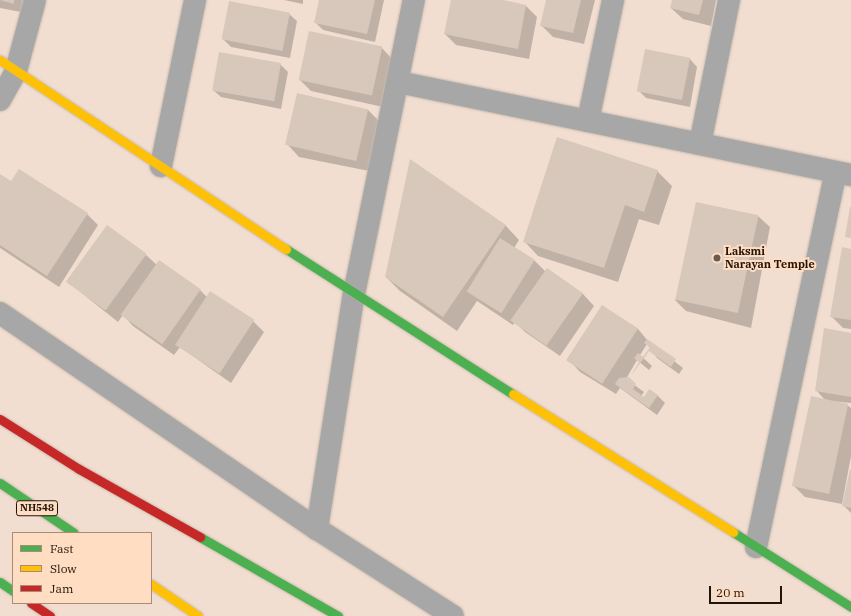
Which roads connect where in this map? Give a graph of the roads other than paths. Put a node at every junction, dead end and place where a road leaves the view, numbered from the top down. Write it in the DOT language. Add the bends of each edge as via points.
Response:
graph roads {
  1 [pos="35,0"];
  2 [pos="195,0"];
  3 [pos="414,0"];
  4 [pos="613,0"];
  5 [pos="729,0"];
  6 [pos="8,65"];
  7 [pos="398,82"];
  8 [pos="0,100"];
  9 [pos="588,121"];
  10 [pos="700,144"];
  11 [pos="161,166"];
  12 [pos="843,174"];
  13 [pos="354,294"];
  14 [pos="0,313"];
  15 [pos="0,419"];
  16 [pos="0,483"];
  17 [pos="317,529"];
  18 [pos="73,532"];
  19 [pos="756,547"];
  20 [pos="0,582"];
  21 [pos="152,585"];
  22 [pos="12,590"];
  23 [pos="32,604"];
  24 [pos="851,607"];
  25 [pos="50,616"];
  26 [pos="198,616"];
  27 [pos="338,616"];
  28 [pos="453,616"];
  1 -- 6 [label="street"];
  2 -- 11 [label="street"];
  3 -- 7 [label="street"];
  4 -- 9 [label="street"];
  5 -- 10 [label="street"];
  6 -- 8 [label="street"];
  6 -- 11 [label="main road"];
  7 -- 9 [label="street"];
  7 -- 13 [label="street"];
  9 -- 10 [label="street"];
  10 -- 12 [label="street"];
  11 -- 13 [label="main road"];
  12 -- 19 [label="street"];
  13 -- 17 [label="street"];
  13 -- 19 [label="main road"];
  14 -- 17 [label="street"];
  15 -- 27 [label="main road" via="79,469"];
  16 -- 18 [label="main road, NH548"];
  17 -- 28 [label="street"];
  19 -- 24 [label="main road"];
  20 -- 22 [label="main road"];
  21 -- 26 [label="main road"];
  23 -- 25 [label="main road"];
}
